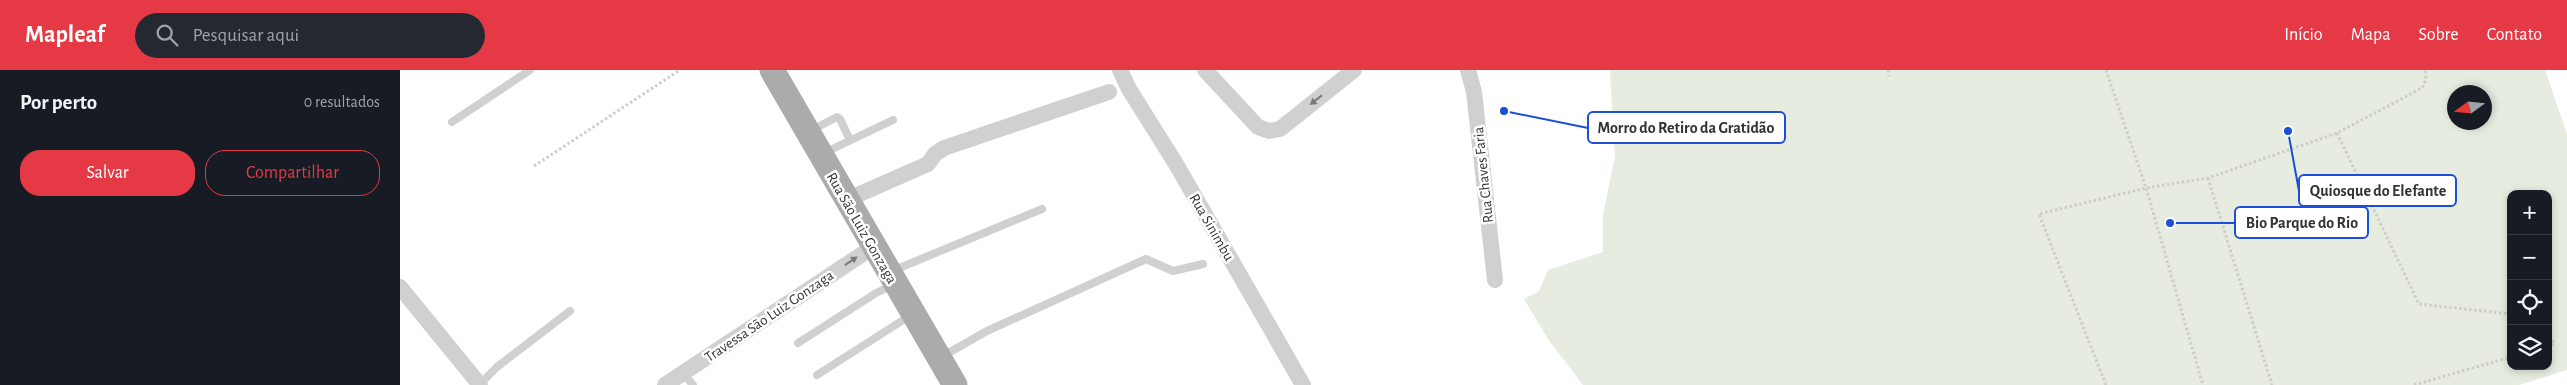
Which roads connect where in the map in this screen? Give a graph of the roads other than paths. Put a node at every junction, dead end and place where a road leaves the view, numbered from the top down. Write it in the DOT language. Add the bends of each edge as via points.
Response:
graph roads {
  1 [pos="530,70"];
  2 [pos="772,70"];
  3 [pos="1120,70"];
  4 [pos="1204,70"];
  5 [pos="1354,70"];
  6 [pos="1468,70"];
  7 [pos="1109,92"];
  8 [pos="893,120"];
  9 [pos="452,122"];
  10 [pos="807,132"];
  11 [pos="850,140"];
  12 [pos="820,155"];
  13 [pos="846,200"];
  14 [pos="1042,209"];
  15 [pos="873,247"];
  16 [pos="1203,264"];
  17 [pos="892,279"];
  18 [pos="1495,280"];
  19 [pos="400,287"];
  20 [pos="570,311"];
  21 [pos="913,314"];
  22 [pos="798,343"];
  23 [pos="939,358"];
  24 [pos="817,375"];
  25 [pos="688,379"];
  26 [pos="474,382"];
  27 [pos="665,385"];
  28 [pos="955,385"];
  29 [pos="1303,385"];
  1 -- 9 [label="lane"];
  2 -- 10 [label="main road, Rua São Luiz Gonzaga"];
  3 -- 29 [label="street, Rua Sinimbu"];
  5 -- 4 [label="street, one-way" via="1280,129 1269,131 1258,127"];
  6 -- 18 [label="street, Rua Chaves Faria" via="1474,92"];
  7 -- 13 [label="street" via="944,148 928,164"];
  8 -- 11 [label="lane"];
  10 -- 11 [label="lane" via="837,117"];
  10 -- 12 [label="main road, Rua São Luiz Gonzaga"];
  11 -- 12 [label="lane"];
  12 -- 13 [label="main road, Rua São Luiz Gonzaga"];
  13 -- 15 [label="main road, Rua São Luiz Gonzaga"];
  14 -- 17 [label="lane"];
  15 -- 17 [label="main road, Rua São Luiz Gonzaga"];
  25 -- 15 [label="street, Travessa São Luiz Gonzaga, one-way"];
  16 -- 23 [label="lane" via="1173,271 1146,259 987,331"];
  17 -- 21 [label="main road, Rua São Luiz Gonzaga"];
  17 -- 22 [label="lane" via="876,293"];
  19 -- 26 [label="street"];
  20 -- 26 [label="lane"];
  21 -- 23 [label="main road, Rua São Luiz Gonzaga"];
  21 -- 24 [label="lane"];
  23 -- 28 [label="main road, Rua São Luiz Gonzaga"];
  25 -- 27 [label="street, Travessa São Luiz Gonzaga"];
}
